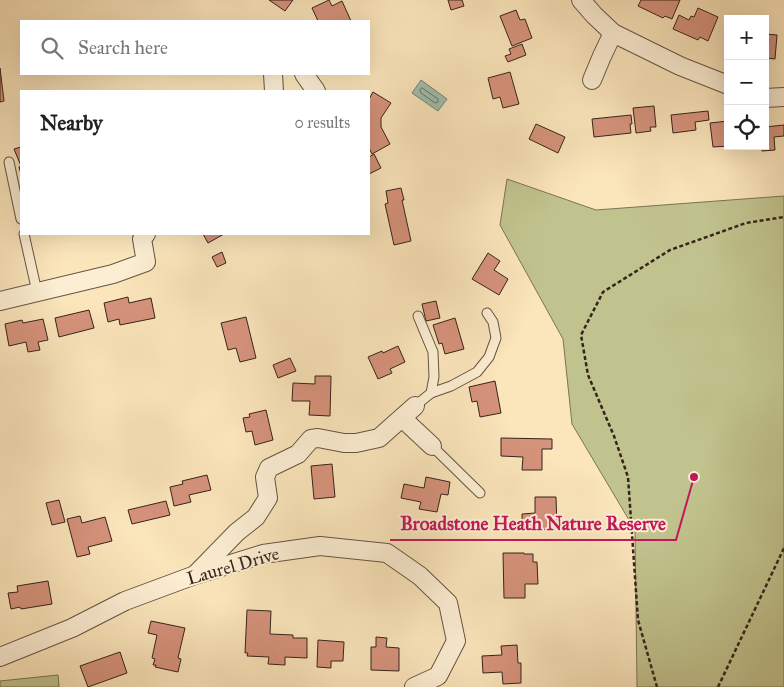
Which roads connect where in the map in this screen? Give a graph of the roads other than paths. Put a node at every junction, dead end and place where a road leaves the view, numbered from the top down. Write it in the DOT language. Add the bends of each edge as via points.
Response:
graph roads {
  1 [pos="581,0"];
  2 [pos="613,33"];
  3 [pos="274,75"];
  4 [pos="305,75"];
  5 [pos="592,80"];
  6 [pos="724,83"];
  7 [pos="274,90"];
  8 [pos="315,90"];
  9 [pos="784,97"];
  10 [pos="769,98"];
  11 [pos="9,162"];
  12 [pos="20,214"];
  13 [pos="24,235"];
  14 [pos="145,235"];
  15 [pos="37,292"];
  16 [pos="0,301"];
  17 [pos="487,313"];
  18 [pos="418,316"];
  19 [pos="430,393"];
  20 [pos="415,406"];
  21 [pos="402,418"];
  22 [pos="432,446"];
  23 [pos="480,493"];
  24 [pos="195,575"];
  25 [pos="0,658"];
  26 [pos="414,687"];
  1 -- 2 [label="street"];
  2 -- 5 [label="street"];
  2 -- 6 [label="street"];
  3 -- 7 [label="street"];
  4 -- 8 [label="street"];
  9 -- 10 [label="street"];
  11 -- 12 [label="lane"];
  13 -- 15 [label="lane"];
  14 -- 15 [label="street" via="142,239 146,262 113,274"];
  15 -- 16 [label="street"];
  17 -- 19 [label="lane" via="493,322 496,338 490,357 477,372"];
  18 -- 19 [label="lane" via="433,352 434,377"];
  19 -- 20 [label="lane"];
  20 -- 21 [label="street"];
  21 -- 22 [label="street"];
  21 -- 24 [label="street" via="379,438 356,443 311,439 298,454 269,468 265,477 268,498 256,517"];
  22 -- 23 [label="lane"];
  24 -- 25 [label="street, Laurel Drive" via="125,601 72,628"];
  24 -- 26 [label="street, Laurel Drive" via="263,554 320,546 387,553 420,576 448,603 456,641 438,676"];
}
